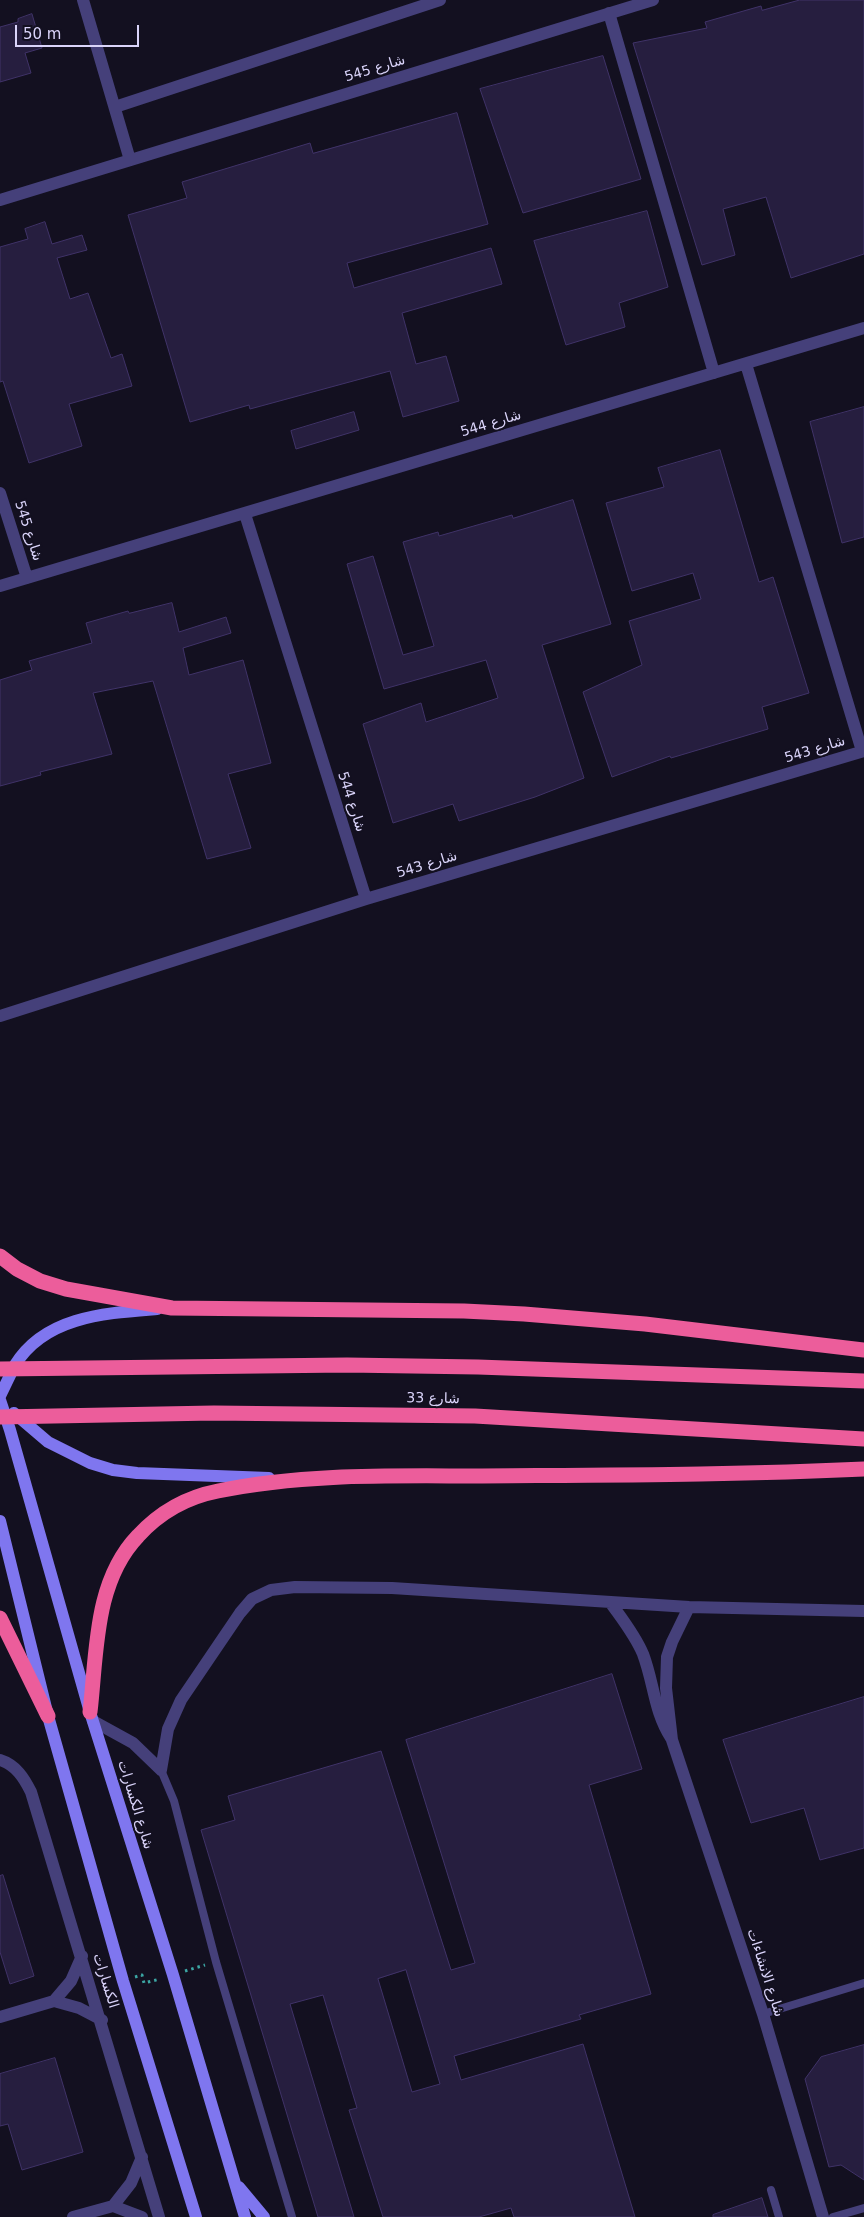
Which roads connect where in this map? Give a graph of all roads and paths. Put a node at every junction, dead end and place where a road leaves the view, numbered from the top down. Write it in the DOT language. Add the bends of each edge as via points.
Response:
graph roads {
  1 [pos="83,0"];
  2 [pos="440,0"];
  3 [pos="653,0"];
  4 [pos="628,4"];
  5 [pos="609,13"];
  6 [pos="114,107"];
  7 [pos="130,160"];
  8 [pos="0,200"];
  9 [pos="864,328"];
  10 [pos="746,364"];
  11 [pos="714,373"];
  12 [pos="0,493"];
  13 [pos="245,514"];
  14 [pos="27,578"];
  15 [pos="0,586"];
  16 [pos="863,751"];
  17 [pos="366,899"];
  18 [pos="0,1016"];
  19 [pos="0,1256"];
  20 [pos="172,1308"];
  21 [pos="864,1350"];
  22 [pos="0,1369"];
  23 [pos="864,1381"];
  24 [pos="0,1398"];
  25 [pos="0,1417"];
  26 [pos="0,1421"];
  27 [pos="10,1430"];
  28 [pos="864,1439"];
  29 [pos="864,1469"];
  30 [pos="302,1480"];
  31 [pos="0,1521"];
  32 [pos="610,1602"];
  33 [pos="689,1607"];
  34 [pos="864,1611"];
  35 [pos="0,1618"];
  36 [pos="48,1716"];
  37 [pos="92,1716"];
  38 [pos="672,1740"];
  39 [pos="3,1761"];
  40 [pos="161,1770"];
  41 [pos="82,1956"];
  42 [pos="216,1962"];
  43 [pos="173,1975"];
  44 [pos="123,1981"];
  45 [pos="864,1984"];
  46 [pos="54,2001"];
  47 [pos="763,2014"];
  48 [pos="0,2017"];
  49 [pos="102,2020"];
  50 [pos="142,2157"];
  51 [pos="234,2181"];
  52 [pos="772,2190"];
  53 [pos="113,2206"];
  54 [pos="864,2208"];
  55 [pos="72,2217"];
  56 [pos="142,2217"];
  57 [pos="159,2217"];
  58 [pos="196,2217"];
  59 [pos="245,2217"];
  60 [pos="264,2217"];
  61 [pos="292,2217"];
  62 [pos="780,2217"];
  63 [pos="823,2217"];
  64 [pos="833,2217"];
  1 -- 6 [label="street"];
  2 -- 6 [label="street"];
  3 -- 4 [label="street, شارع 545"];
  4 -- 5 [label="street, شارع 545"];
  5 -- 7 [label="street, شارع 545"];
  5 -- 11 [label="street"];
  6 -- 7 [label="street"];
  7 -- 8 [label="street, شارع 545"];
  9 -- 10 [label="street, شارع 544"];
  10 -- 11 [label="street, شارع 544"];
  10 -- 16 [label="street"];
  11 -- 13 [label="street, شارع 544"];
  12 -- 14 [label="street, شارع 545"];
  13 -- 14 [label="street, شارع 544"];
  13 -- 17 [label="street, شارع 544"];
  14 -- 15 [label="street, شارع 544"];
  16 -- 17 [label="street, شارع 543"];
  17 -- 18 [label="street, شارع 543"];
  19 -- 20 [label="highway" via="40,1281 66,1289"];
  20 -- 21 [label="highway" via="498,1313 636,1324"];
  20 -- 24 [label="street" via="88,1316 48,1333 16,1364"];
  22 -- 23 [label="highway" via="215,1365 478,1367"];
  24 -- 27 [label="street, شارع الكسارات"];
  24 -- 30 [label="street" via="29,1428 48,1442 90,1463 113,1470 137,1474"];
  25 -- 28 [label="highway, شارع 33" via="214,1413 475,1416"];
  26 -- 27 [label="street"];
  27 -- 37 [label="street, شارع الكسارات"];
  29 -- 30 [label="highway"];
  30 -- 37 [label="highway" via="200,1496 166,1512 137,1537 115,1569 105,1597"];
  31 -- 36 [label="street"];
  32 -- 33 [label="street"];
  32 -- 38 [label="street, شارع الانشاءات" via="644,1656 656,1708"];
  32 -- 40 [label="street" via="392,1588 295,1587 262,1593 252,1599 225,1632 178,1705 166,1738"];
  33 -- 34 [label="street"];
  33 -- 38 [label="street, شارع الانشاءات" via="672,1642 665,1672"];
  35 -- 36 [label="highway"];
  36 -- 44 [label="street"];
  37 -- 40 [label="street" via="133,1743"];
  37 -- 43 [label="street, شارع الكسارات"];
  38 -- 47 [label="street, شارع الانشاءات"];
  39 -- 41 [label="street, الكسارات" via="22,1774 31,1792"];
  40 -- 42 [label="lane" via="174,1801"];
  41 -- 46 [label="street" via="71,1981"];
  41 -- 49 [label="street, الكسارات"];
  42 -- 43 [label="path"];
  42 -- 61 [label="lane"];
  43 -- 44 [label="path" via="144,1983 142,1975"];
  43 -- 51 [label="street, شارع الكسارات"];
  44 -- 58 [label="street"];
  45 -- 47 [label="lane"];
  46 -- 48 [label="street"];
  46 -- 49 [label="street" via="79,2008"];
  47 -- 63 [label="street, شارع الانشاءات"];
  49 -- 50 [label="street, الكسارات"];
  50 -- 53 [label="street" via="131,2183"];
  50 -- 57 [label="street, الكسارات"];
  51 -- 59 [label="street, شارع الكسارات"];
  51 -- 60 [label="street"];
  52 -- 62 [label="lane"];
  53 -- 55 [label="street"];
  53 -- 56 [label="street"];
  54 -- 64 [label="lane"];
}
